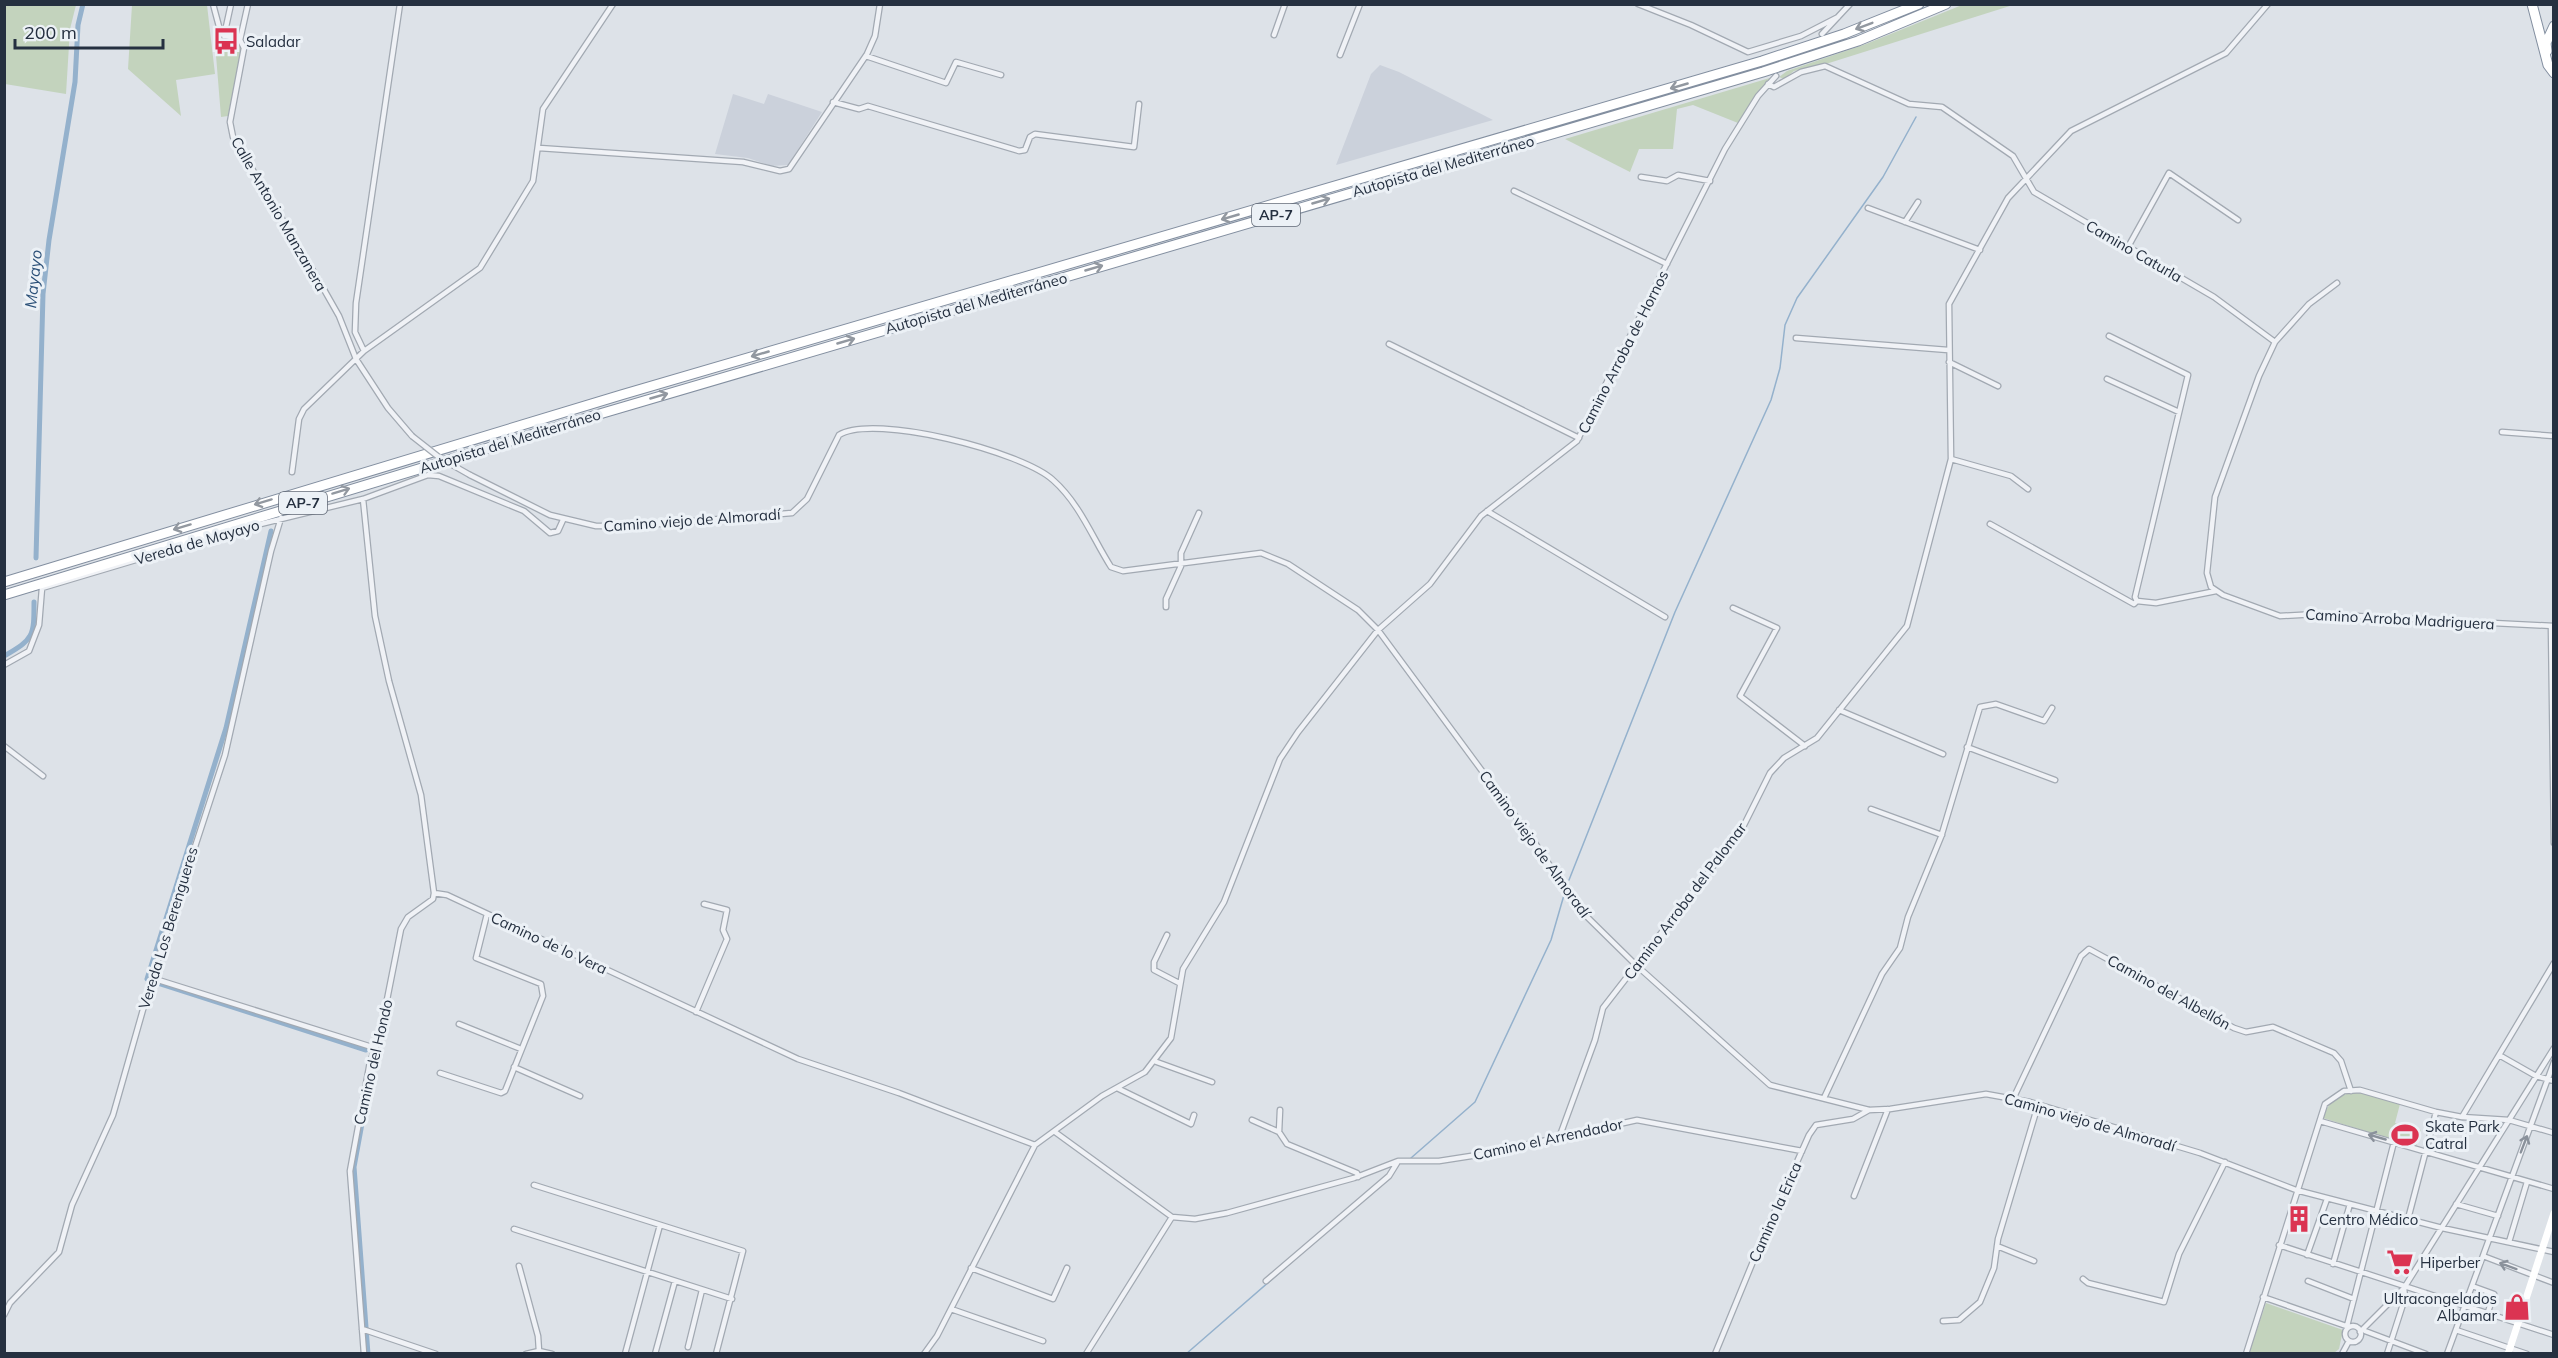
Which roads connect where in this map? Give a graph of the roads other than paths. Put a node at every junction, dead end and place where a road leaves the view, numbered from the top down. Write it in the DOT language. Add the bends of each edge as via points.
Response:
graph roads {
  1 [pos="213,4"];
  2 [pos="231,4"];
  3 [pos="248,4"];
  4 [pos="400,4"];
  5 [pos="613,4"];
  6 [pos="880,4"];
  7 [pos="1285,4"];
  8 [pos="1360,4"];
  9 [pos="1638,4"];
  10 [pos="1850,4"];
  11 [pos="1919,4"];
  12 [pos="1946,4"];
  13 [pos="2268,4"];
  14 [pos="2532,4"];
  15 [pos="215,15"];
  16 [pos="1838,16"];
  17 [pos="228,18"];
  18 [pos="2553,26"];
  19 [pos="1822,34"];
  20 [pos="1274,35"];
  21 [pos="224,36"];
  22 [pos="240,40"];
  23 [pos="1340,55"];
  24 [pos="866,56"];
  25 [pos="2551,69"];
  26 [pos="1001,75"];
  27 [pos="1776,76"];
  28 [pos="1768,84"];
  29 [pos="833,102"];
  30 [pos="1139,104"];
  31 [pos="539,148"];
  32 [pos="1641,177"];
  33 [pos="2026,178"];
  34 [pos="1710,181"];
  35 [pos="1514,191"];
  36 [pos="1918,202"];
  37 [pos="1868,208"];
  38 [pos="2238,220"];
  39 [pos="1905,222"];
  40 [pos="2128,248"];
  41 [pos="1980,250"];
  42 [pos="1667,264"];
  43 [pos="2337,283"];
  44 [pos="2109,336"];
  45 [pos="1796,338"];
  46 [pos="2275,342"];
  47 [pos="1389,344"];
  48 [pos="1948,350"];
  49 [pos="364,351"];
  50 [pos="356,358"];
  51 [pos="1949,362"];
  52 [pos="2107,379"];
  53 [pos="1998,386"];
  54 [pos="2179,412"];
  55 [pos="2502,432"];
  56 [pos="412,436"];
  57 [pos="2553,436"];
  58 [pos="1579,438"];
  59 [pos="1952,459"];
  60 [pos="292,472"];
  61 [pos="2028,489"];
  62 [pos="363,500"];
  63 [pos="1487,511"];
  64 [pos="1199,513"];
  65 [pos="281,518"];
  66 [pos="563,520"];
  67 [pos="1990,524"];
  68 [pos="1181,563"];
  69 [pos="4,582"];
  70 [pos="2216,591"];
  71 [pos="4,595"];
  72 [pos="2137,602"];
  73 [pos="1166,607"];
  74 [pos="1733,608"];
  75 [pos="1665,617"];
  76 [pos="2552,626"];
  77 [pos="1378,630"];
  78 [pos="4,664"];
  79 [pos="2052,708"];
  80 [pos="1839,710"];
  81 [pos="4,746"];
  82 [pos="1805,747"];
  83 [pos="1967,747"];
  84 [pos="1943,754"];
  85 [pos="43,776"];
  86 [pos="2055,780"];
  87 [pos="2553,781"];
  88 [pos="1871,809"];
  89 [pos="1941,835"];
  90 [pos="2553,843"];
  91 [pos="434,893"];
  92 [pos="704,904"];
  93 [pos="487,914"];
  94 [pos="1167,935"];
  95 [pos="2553,963"];
  96 [pos="1636,965"];
  97 [pos="152,978"];
  98 [pos="1179,983"];
  99 [pos="696,1012"];
  100 [pos="459,1024"];
  101 [pos="375,1048"];
  102 [pos="2553,1048"];
  103 [pos="521,1049"];
  104 [pos="2499,1055"];
  105 [pos="1154,1061"];
  106 [pos="2553,1062"];
  107 [pos="514,1066"];
  108 [pos="440,1073"];
  109 [pos="2536,1076"];
  110 [pos="2551,1080"];
  111 [pos="1212,1082"];
  112 [pos="1117,1088"];
  113 [pos="2351,1091"];
  114 [pos="580,1095"];
  115 [pos="1824,1098"];
  116 [pos="2013,1099"];
  117 [pos="2038,1104"];
  118 [pos="1888,1109"];
  119 [pos="1280,1110"];
  120 [pos="1869,1110"];
  121 [pos="2436,1112"];
  122 [pos="1194,1115"];
  123 [pos="2462,1118"];
  124 [pos="1252,1120"];
  125 [pos="2509,1120"];
  126 [pos="2320,1121"];
  127 [pos="2531,1126"];
  128 [pos="1055,1132"];
  129 [pos="1279,1132"];
  130 [pos="2553,1133"];
  131 [pos="1559,1138"];
  132 [pos="2394,1142"];
  133 [pos="1035,1145"];
  134 [pos="1802,1151"];
  135 [pos="2426,1151"];
  136 [pos="1398,1161"];
  137 [pos="2225,1162"];
  138 [pos="2478,1167"];
  139 [pos="1358,1177"];
  140 [pos="2512,1177"];
  141 [pos="2527,1182"];
  142 [pos="534,1185"];
  143 [pos="2553,1189"];
  144 [pos="2296,1190"];
  145 [pos="1854,1196"];
  146 [pos="2327,1199"];
  147 [pos="2350,1204"];
  148 [pos="2456,1204"];
  149 [pos="2376,1211"];
  150 [pos="2553,1213"];
  151 [pos="2498,1216"];
  152 [pos="1172,1217"];
  153 [pos="2408,1219"];
  154 [pos="660,1225"];
  155 [pos="2442,1228"];
  156 [pos="514,1229"];
  157 [pos="2489,1239"];
  158 [pos="2509,1242"];
  159 [pos="2279,1245"];
  160 [pos="1997,1246"];
  161 [pos="2542,1249"];
  162 [pos="2553,1252"];
  163 [pos="2307,1255"];
  164 [pos="2483,1256"];
  165 [pos="2034,1261"];
  166 [pos="2333,1264"];
  167 [pos="519,1266"];
  168 [pos="971,1268"];
  169 [pos="1067,1268"];
  170 [pos="647,1273"];
  171 [pos="2361,1273"];
  172 [pos="2533,1275"];
  173 [pos="2083,1279"];
  174 [pos="675,1281"];
  175 [pos="1266,1281"];
  176 [pos="2308,1281"];
  177 [pos="2553,1283"];
  178 [pos="2472,1286"];
  179 [pos="2404,1288"];
  180 [pos="702,1290"];
  181 [pos="2263,1297"];
  182 [pos="732,1299"];
  183 [pos="2354,1299"];
  184 [pos="2464,1307"];
  185 [pos="951,1309"];
  186 [pos="4,1315"];
  187 [pos="2487,1315"];
  188 [pos="1943,1321"];
  189 [pos="2517,1324"];
  190 [pos="2348,1327"];
  191 [pos="365,1330"];
  192 [pos="2456,1330"];
  193 [pos="2363,1332"];
  194 [pos="2553,1335"];
  195 [pos="1043,1341"];
  196 [pos="2349,1341"];
  197 [pos="2391,1341"];
  198 [pos="688,1347"];
  199 [pos="539,1351"];
  200 [pos="2509,1351"];
  201 [pos="364,1353"];
  202 [pos="436,1353"];
  203 [pos="526,1353"];
  204 [pos="552,1353"];
  205 [pos="625,1353"];
  206 [pos="655,1353"];
  207 [pos="716,1353"];
  208 [pos="924,1353"];
  209 [pos="1086,1353"];
  210 [pos="1715,1353"];
  211 [pos="2246,1353"];
  212 [pos="2342,1353"];
  213 [pos="2387,1353"];
  214 [pos="2426,1353"];
  215 [pos="2447,1353"];
  216 [pos="2527,1353"];
  1 -- 15 [label="street"];
  2 -- 17 [label="street"];
  3 -- 22 [label="street, Calle Antonio Manzanera"];
  4 -- 49 [label="street" via="356,303 355,332"];
  5 -- 31 [label="street" via="543,109"];
  6 -- 24 [label="street" via="875,36"];
  7 -- 20 [label="street"];
  8 -- 23 [label="street"];
  9 -- 16 [label="street" via="1748,52 1801,36"];
  10 -- 16 [label="street"];
  11 -- 69 [label="highway, Autopista del Mediterráneo / AP-7, one-way" via="1762,61 621,395"];
  71 -- 12 [label="highway, Autopista del Mediterráneo / AP-7, one-way" via="603,412 1763,72 1858,41"];
  13 -- 33 [label="street, Camino Arroba del Palomar" via="2226,53 2078,127"];
  14 -- 25 [label="highway"];
  15 -- 17 [label="street"];
  15 -- 21 [label="street"];
  16 -- 19 [label="street"];
  17 -- 21 [label="street"];
  18 -- 25 [label="highway" via="2546,43"];
  21 -- 22 [label="street"];
  22 -- 50 [label="street, Calle Antonio Manzanera" via="244,54 231,130 339,316"];
  24 -- 26 [label="street" via="946,82 957,62"];
  24 -- 29 [label="street"];
  27 -- 28 [label="street, Camino Arroba de Hornos"];
  28 -- 33 [label="street, Camino Caturla" via="1774,87 1801,72 1825,66 1909,104 1942,107 2013,156"];
  28 -- 34 [label="street, Camino Arroba de Hornos" via="1725,149"];
  29 -- 30 [label="street" via="859,109 868,106 1019,151 1025,150 1035,134 1134,147"];
  29 -- 31 [label="street" via="789,168 780,171 743,162"];
  31 -- 49 [label="street" via="533,181 480,268"];
  32 -- 34 [label="street" via="1667,181 1678,175"];
  33 -- 40 [label="street, Camino Caturla" via="2034,192"];
  33 -- 41 [label="street, Camino Arroba del Palomar" via="2008,198"];
  34 -- 42 [label="street, Camino Arroba de Hornos"];
  35 -- 42 [label="street"];
  36 -- 39 [label="street"];
  37 -- 39 [label="street"];
  38 -- 40 [label="street" via="2169,173"];
  39 -- 41 [label="street"];
  40 -- 46 [label="street, Camino Caturla" via="2214,297"];
  41 -- 48 [label="street, Camino Arroba del Palomar" via="1949,304"];
  42 -- 58 [label="street, Camino Arroba de Hornos"];
  43 -- 46 [label="street" via="2309,304"];
  44 -- 54 [label="street" via="2188,375"];
  45 -- 48 [label="street"];
  46 -- 70 [label="street" via="2216,497 2207,573"];
  47 -- 58 [label="street"];
  48 -- 51 [label="street, Camino Arroba del Palomar"];
  49 -- 50 [label="street"];
  50 -- 56 [label="street, Calle Antonio Manzanera" via="388,408"];
  50 -- 60 [label="street" via="298,419"];
  51 -- 53 [label="street"];
  51 -- 59 [label="street, Camino Arroba del Palomar"];
  52 -- 54 [label="street"];
  54 -- 72 [label="street" via="2135,597"];
  55 -- 57 [label="street"];
  56 -- 66 [label="street, Camino viejo de Almoradí, bridge" via="470,475"];
  58 -- 63 [label="street, Camino Arroba de Hornos"];
  59 -- 61 [label="street" via="2011,476"];
  59 -- 80 [label="street, Camino Arroba del Palomar" via="1907,626"];
  62 -- 65 [label="street, Vereda de Mayayo"];
  62 -- 66 [label="street, Vereda de Mayayo" via="428,475 439,476 524,511 550,533 558,531"];
  62 -- 91 [label="street" via="375,616 388,681 421,795"];
  63 -- 75 [label="street"];
  63 -- 77 [label="street, Camino Arroba de Hornos" via="1430,584"];
  64 -- 68 [label="street" via="1181,553"];
  65 -- 78 [label="street, Vereda de Mayayo" via="42,588 39,625 29,651"];
  65 -- 97 [label="street, Vereda Los Berengueres" via="225,755"];
  66 -- 68 [label="street, Camino viejo de Almoradí" via="624,526 792,513 807,499 839,435 855,429 909,430 982,449 1032,466 1048,476 1090,527 1111,567 1123,571"];
  67 -- 72 [label="street" via="2134,604"];
  68 -- 73 [label="street"];
  68 -- 77 [label="street, Camino viejo de Almoradí" via="1261,553 1287,564 1349,605"];
  70 -- 72 [label="street" via="2156,603"];
  70 -- 76 [label="street, Camino Arroba Madriguera" via="2280,616 2317,614"];
  74 -- 82 [label="street" via="1777,628 1740,696"];
  76 -- 87 [label="street"];
  77 -- 96 [label="street, Camino viejo de Almoradí" via="1533,840 1577,907"];
  77 -- 98 [label="street, Camino Arroba de Hornos" via="1280,759 1224,902"];
  79 -- 83 [label="street" via="2043,721 1996,704 1980,707"];
  80 -- 82 [label="street, Camino Arroba del Palomar"];
  80 -- 84 [label="street"];
  81 -- 85 [label="street"];
  82 -- 96 [label="street, Camino Arroba del Palomar" via="1784,758 1770,773 1742,829"];
  83 -- 86 [label="street"];
  83 -- 89 [label="street"];
  87 -- 90 [label="street"];
  88 -- 89 [label="street"];
  89 -- 115 [label="street" via="1908,917 1900,948 1882,974"];
  91 -- 93 [label="street, Camino de lo Vera"];
  91 -- 101 [label="street, Camino del Hondo" via="433,899 408,917 401,929"];
  92 -- 99 [label="street" via="727,910 723,930 728,939"];
  93 -- 99 [label="street, Camino de lo Vera"];
  93 -- 103 [label="street" via="476,958 541,984 543,990"];
  94 -- 98 [label="street" via="1154,970"];
  95 -- 104 [label="street"];
  96 -- 115 [label="street, Camino viejo de Almoradí" via="1770,1085"];
  96 -- 131 [label="street, Camino Arroba del Palomar" via="1603,1008"];
  97 -- 101 [label="street"];
  97 -- 186 [label="street, Vereda Los Berengueres" via="113,1116 72,1205 59,1252 9,1303"];
  98 -- 105 [label="street, Camino Arroba de Hornos" via="1176,1023 1171,1038"];
  99 -- 133 [label="street, Camino de lo Vera" via="798,1059"];
  100 -- 103 [label="street"];
  101 -- 191 [label="street, Camino del Hondo" via="350,1171"];
  102 -- 109 [label="street"];
  103 -- 107 [label="street"];
  104 -- 109 [label="street"];
  104 -- 123 [label="street"];
  105 -- 111 [label="street"];
  105 -- 112 [label="street, Camino Arroba de Hornos" via="1145,1072"];
  106 -- 110 [label="street"];
  107 -- 108 [label="street" via="501,1093"];
  107 -- 114 [label="street"];
  109 -- 110 [label="street"];
  109 -- 125 [label="street"];
  110 -- 127 [label="street"];
  112 -- 122 [label="street" via="1191,1124"];
  112 -- 128 [label="street, Camino Arroba de Hornos"];
  113 -- 116 [label="street, Camino del Albellón" via="2341,1060 2334,1053 2273,1027 2246,1032 2234,1028 2089,949 2081,956"];
  113 -- 121 [label="street" via="2360,1090"];
  113 -- 126 [label="street" via="2344,1091 2325,1104"];
  115 -- 120 [label="street, Camino viejo de Almoradí"];
  116 -- 117 [label="street, Camino viejo de Almoradí"];
  116 -- 118 [label="street, Camino viejo de Almoradí" via="1986,1094"];
  117 -- 137 [label="street, Camino viejo de Almoradí"];
  117 -- 160 [label="street"];
  118 -- 120 [label="street, Camino viejo de Almoradí"];
  118 -- 145 [label="street"];
  119 -- 129 [label="street"];
  120 -- 134 [label="street, Camino la Erica" via="1853,1119 1816,1125"];
  121 -- 123 [label="street"];
  121 -- 135 [label="street"];
  123 -- 125 [label="street"];
  124 -- 129 [label="street"];
  125 -- 127 [label="street"];
  125 -- 138 [label="street"];
  132 -- 126 [label="street, one-way"];
  126 -- 144 [label="street"];
  127 -- 130 [label="street"];
  140 -- 127 [label="street, one-way"];
  128 -- 133 [label="street, Camino Arroba de Hornos"];
  128 -- 152 [label="street"];
  129 -- 139 [label="street" via="1287,1144 1357,1173"];
  131 -- 134 [label="street, Camino el Arrendador" via="1637,1120"];
  131 -- 136 [label="street, Camino el Arrendador" via="1439,1161"];
  132 -- 135 [label="street"];
  132 -- 149 [label="street"];
  133 -- 168 [label="street, Camino Arroba de Hornos"];
  134 -- 210 [label="street, Camino la Erica"];
  135 -- 138 [label="street"];
  135 -- 153 [label="street"];
  136 -- 139 [label="street, Camino el Arrendador"];
  136 -- 175 [label="street" via="1389,1176"];
  137 -- 144 [label="street, Camino viejo de Almoradí"];
  137 -- 173 [label="street" via="2179,1254 2164,1302"];
  138 -- 140 [label="street"];
  138 -- 148 [label="street"];
  139 -- 152 [label="street, Camino el Arrendador" via="1227,1213 1195,1219"];
  140 -- 141 [label="street"];
  140 -- 151 [label="street"];
  141 -- 143 [label="street"];
  141 -- 158 [label="street"];
  142 -- 154 [label="street"];
  144 -- 146 [label="street, Camino viejo de Almoradí"];
  144 -- 159 [label="street"];
  146 -- 147 [label="street, Camino viejo de Almoradí"];
  146 -- 163 [label="street"];
  147 -- 149 [label="street, Camino viejo de Almoradí"];
  147 -- 166 [label="street"];
  148 -- 151 [label="street"];
  148 -- 155 [label="street"];
  149 -- 153 [label="street, Camino viejo de Almoradí"];
  149 -- 171 [label="street"];
  150 -- 161 [label="street"];
  151 -- 157 [label="street"];
  152 -- 209 [label="street"];
  153 -- 155 [label="street, Camino viejo de Almoradí"];
  154 -- 170 [label="street"];
  154 -- 182 [label="street" via="743,1251"];
  155 -- 157 [label="street, Camino viejo de Almoradí"];
  155 -- 179 [label="street"];
  156 -- 170 [label="street"];
  157 -- 158 [label="street, Camino viejo de Almoradí"];
  157 -- 164 [label="street"];
  158 -- 161 [label="street, Camino viejo de Almoradí"];
  159 -- 163 [label="street"];
  159 -- 181 [label="street"];
  160 -- 165 [label="street"];
  160 -- 188 [label="street" via="1994,1268 1980,1302 1959,1320"];
  161 -- 162 [label="street, Camino viejo de Almoradí"];
  161 -- 172 [label="street"];
  163 -- 166 [label="street"];
  172 -- 164 [label="street, one-way"];
  164 -- 178 [label="street"];
  166 -- 171 [label="street"];
  167 -- 199 [label="street"];
  168 -- 169 [label="street" via="1053,1299"];
  168 -- 185 [label="street, Camino Arroba de Hornos"];
  170 -- 174 [label="street"];
  170 -- 205 [label="street"];
  171 -- 179 [label="street"];
  171 -- 183 [label="street"];
  172 -- 177 [label="street"];
  172 -- 189 [label="street"];
  174 -- 180 [label="street"];
  174 -- 206 [label="street"];
  176 -- 183 [label="street"];
  178 -- 184 [label="street"];
  178 -- 187 [label="street" via="2494,1294"];
  179 -- 184 [label="street"];
  179 -- 193 [label="street"];
  179 -- 197 [label="street" via="2405,1298"];
  180 -- 182 [label="street"];
  180 -- 198 [label="street"];
  181 -- 190 [label="street"];
  181 -- 211 [label="street"];
  182 -- 207 [label="street"];
  183 -- 190 [label="street"];
  184 -- 187 [label="street"];
  184 -- 192 [label="street"];
  185 -- 195 [label="street"];
  185 -- 208 [label="street, Camino Arroba de Hornos"];
  187 -- 189 [label="street"];
  189 -- 194 [label="street"];
  189 -- 200 [label="street"];
  190 -- 193 [label="street"];
  190 -- 196 [label="street" via="2345,1335"];
  191 -- 201 [label="street, Camino del Hondo"];
  191 -- 202 [label="street"];
  192 -- 200 [label="street"];
  192 -- 215 [label="street"];
  193 -- 196 [label="street" via="2356,1341"];
  193 -- 197 [label="street"];
  196 -- 212 [label="street"];
  197 -- 213 [label="street"];
  197 -- 214 [label="street"];
  199 -- 203 [label="street"];
  199 -- 204 [label="street"];
  200 -- 216 [label="street"];
}
